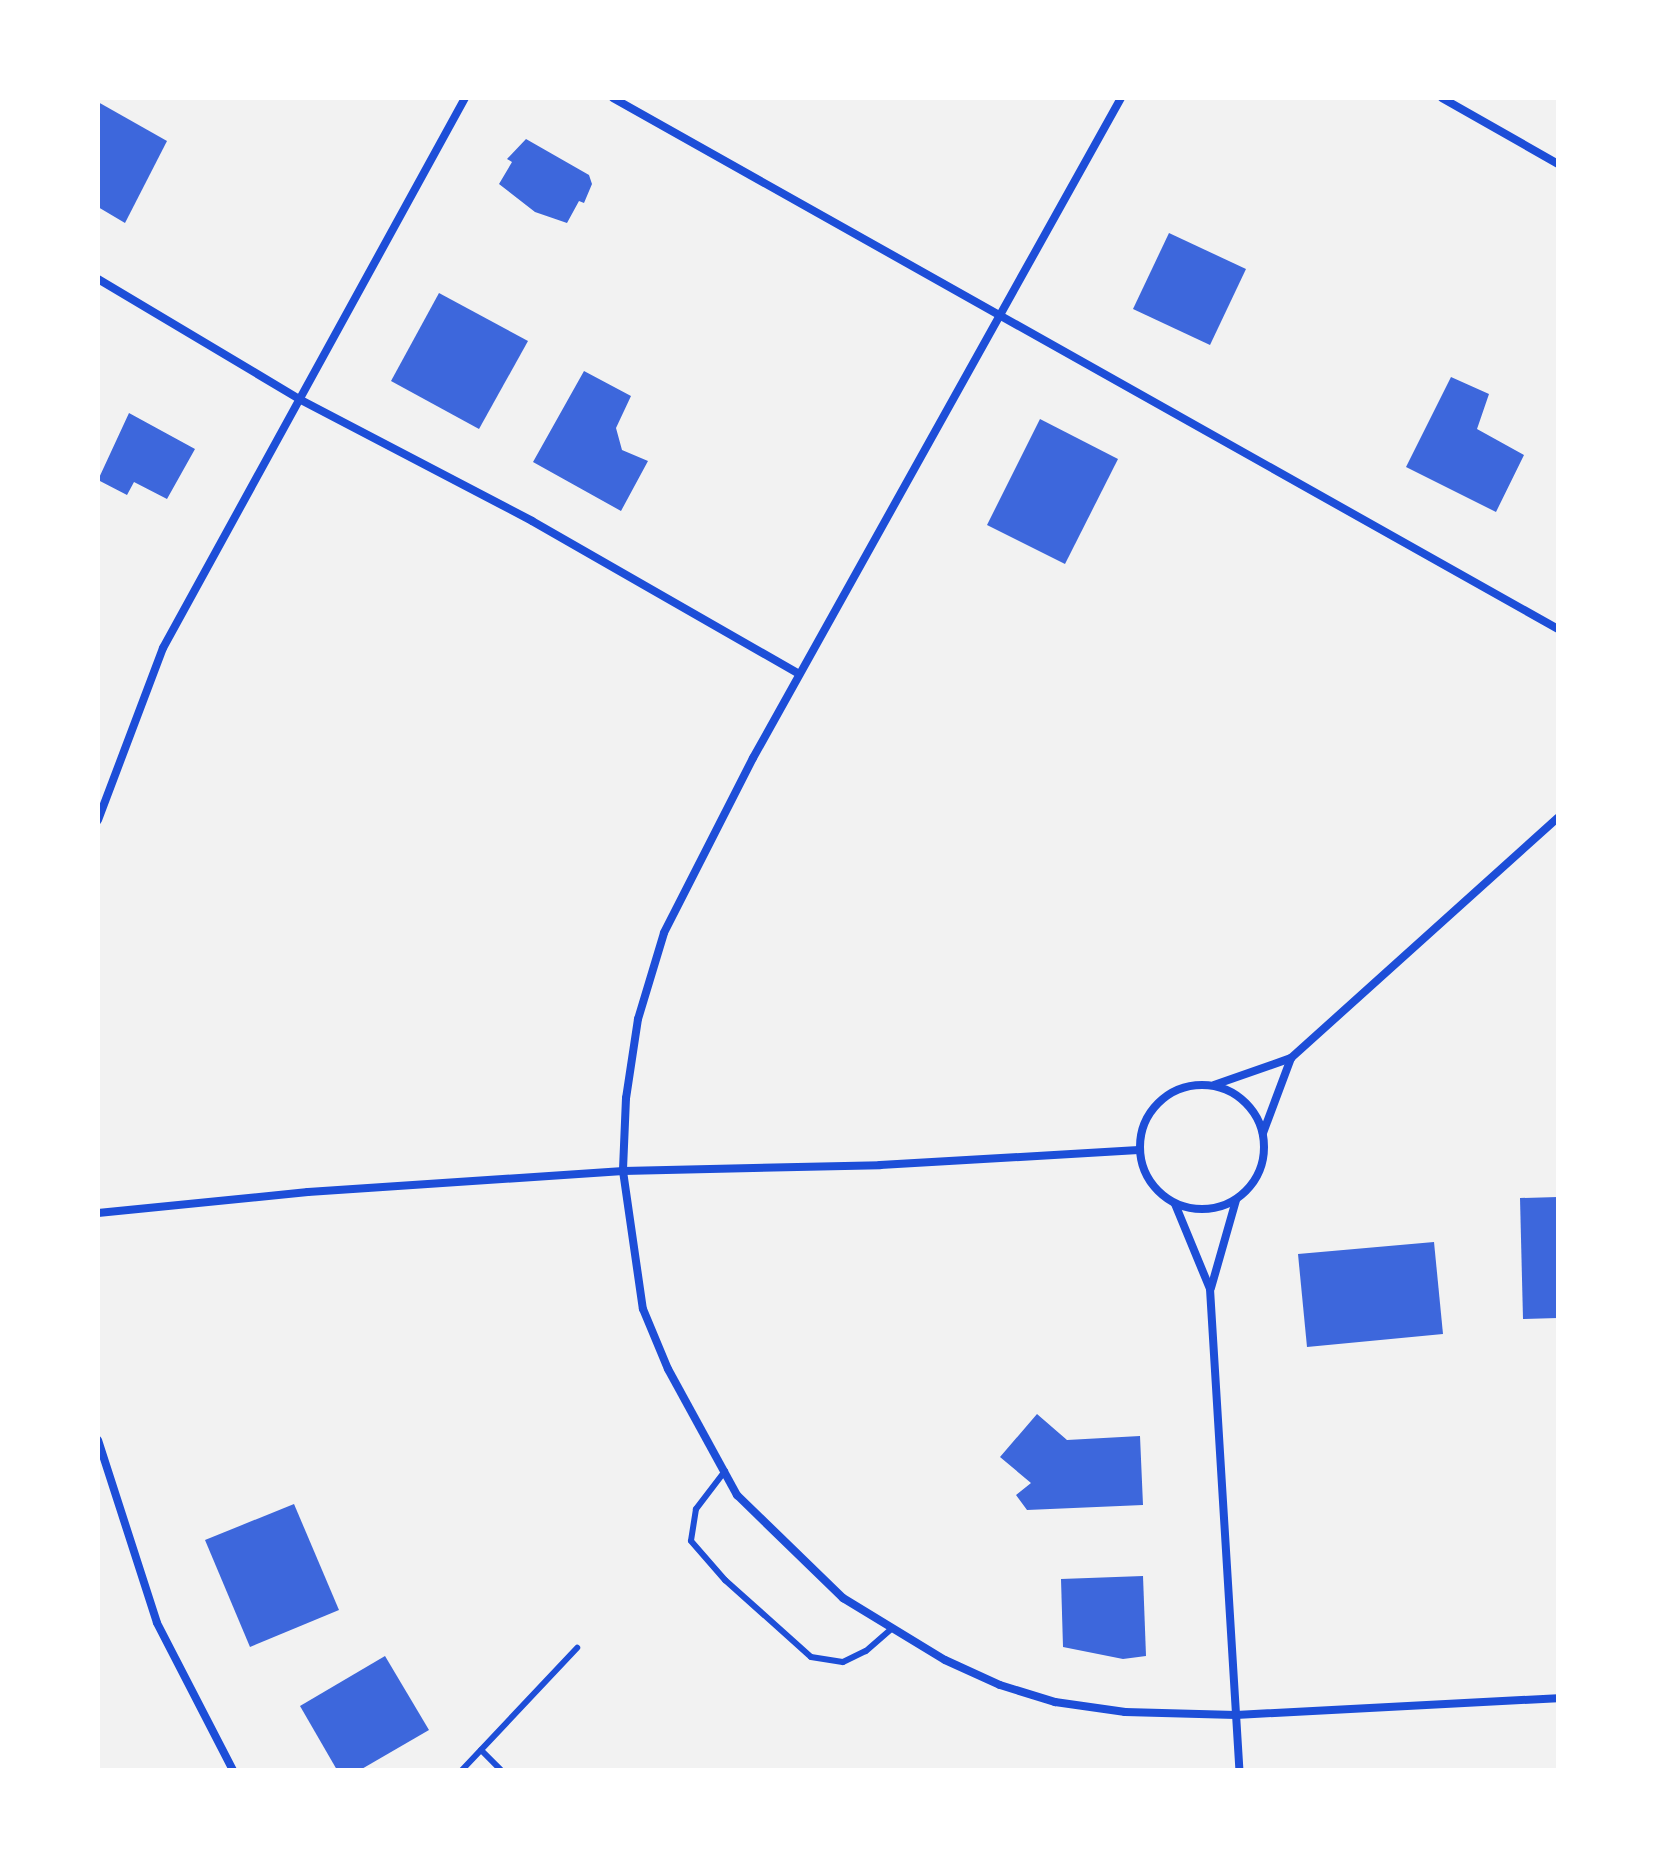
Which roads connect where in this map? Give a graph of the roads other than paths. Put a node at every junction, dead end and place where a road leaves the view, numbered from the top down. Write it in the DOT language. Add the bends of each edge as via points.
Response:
graph roads {
  1 [pos="465,98"];
  2 [pos="613,98"];
  3 [pos="1121,98"];
  4 [pos="1442,98"];
  5 [pos="1558,164"];
  6 [pos="98,279"];
  7 [pos="1001,318"];
  8 [pos="299,399"];
  9 [pos="1558,629"];
  10 [pos="799,674"];
  11 [pos="1558,818"];
  12 [pos="98,820"];
  13 [pos="1291,1058"];
  14 [pos="1214,1085"];
  15 [pos="1263,1133"];
  16 [pos="1139,1150"];
  17 [pos="623,1171"];
  18 [pos="1236,1200"];
  19 [pos="1175,1204"];
  20 [pos="98,1213"];
  21 [pos="1210,1289"];
  22 [pos="98,1440"];
  23 [pos="725,1471"];
  24 [pos="892,1628"];
  25 [pos="577,1648"];
  26 [pos="1558,1698"];
  27 [pos="1236,1715"];
  28 [pos="481,1750"];
  29 [pos="233,1770"];
  30 [pos="462,1770"];
  31 [pos="501,1770"];
  32 [pos="1239,1770"];
  1 -- 8 [label="street"];
  2 -- 7 [label="street"];
  3 -- 7 [label="street"];
  4 -- 5 [label="street"];
  6 -- 8 [label="street"];
  7 -- 9 [label="street"];
  7 -- 10 [label="street"];
  8 -- 10 [label="street" via="532,521"];
  8 -- 12 [label="street" via="163,648"];
  10 -- 17 [label="street" via="664,933 638,1019 626,1098"];
  11 -- 13 [label="street"];
  13 -- 14 [label="street"];
  13 -- 15 [label="street"];
  14 -- 15 [label="street" via="1253,1111"];
  14 -- 16 [label="street" via="1170,1093 1142,1128"];
  15 -- 18 [label="street" via="1260,1171"];
  16 -- 17 [label="street" via="880,1165"];
  16 -- 19 [label="street" via="1149,1182"];
  17 -- 20 [label="street" via="308,1192"];
  17 -- 23 [label="street" via="643,1309 668,1369"];
  18 -- 19 [label="street" via="1216,1209"];
  18 -- 21 [label="street"];
  19 -- 21 [label="street"];
  21 -- 27 [label="street"];
  22 -- 29 [label="street" via="157,1623"];
  23 -- 24 [label="street" via="737,1495 809,1569"];
  23 -- 24 [label="lane" via="696,1509 691,1541 725,1580 811,1657 843,1662 866,1651"];
  24 -- 27 [label="street" via="945,1660 1055,1702 1125,1712"];
  25 -- 28 [label="lane"];
  26 -- 27 [label="street"];
  27 -- 32 [label="street"];
  28 -- 30 [label="lane"];
  28 -- 31 [label="lane"];
}
